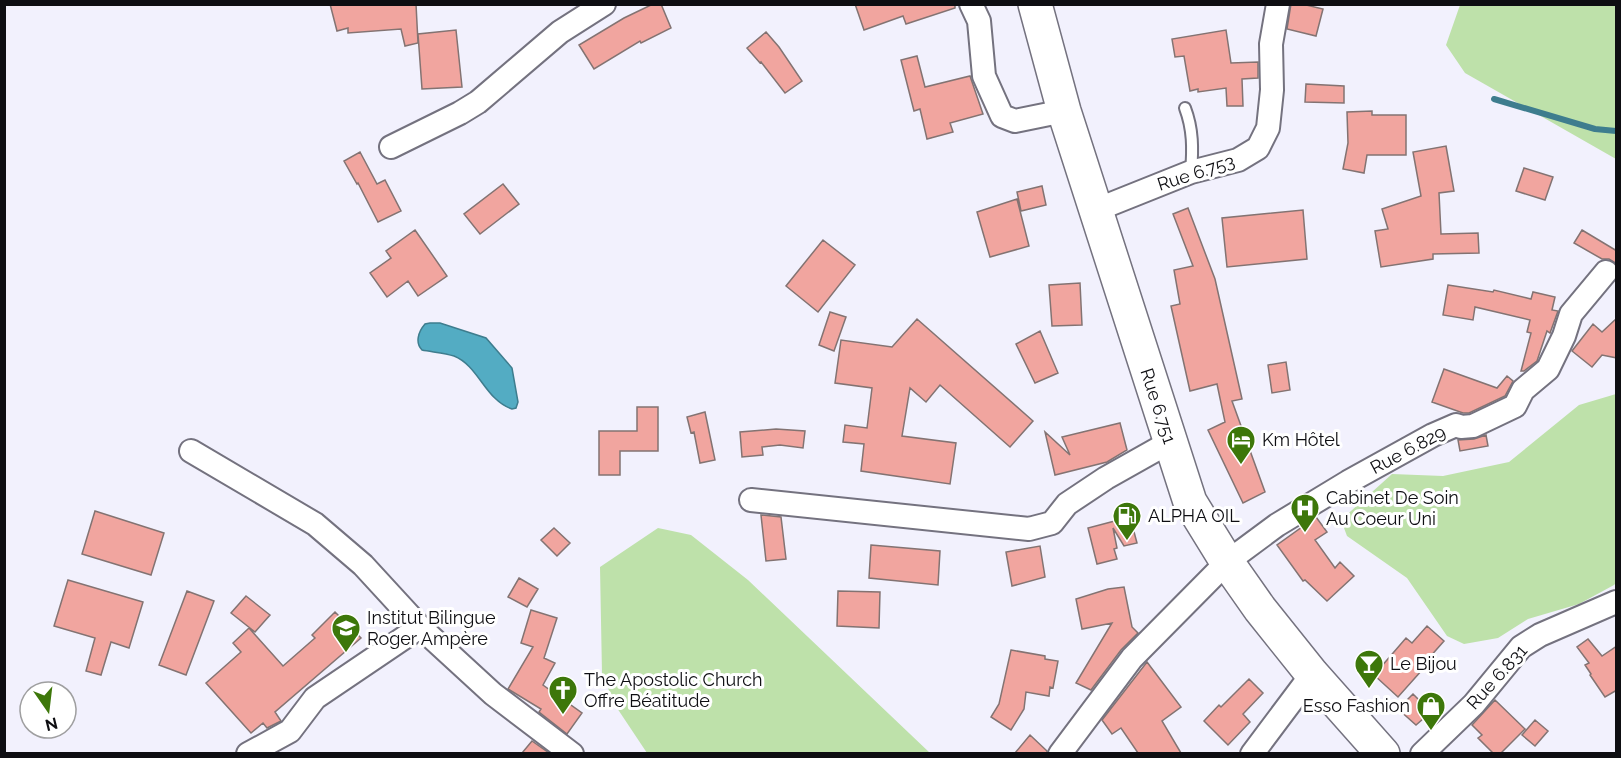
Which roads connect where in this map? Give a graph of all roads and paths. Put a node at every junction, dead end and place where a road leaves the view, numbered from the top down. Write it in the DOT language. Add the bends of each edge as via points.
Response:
graph roads {
  1 [pos="604,4"];
  2 [pos="971,4"];
  3 [pos="1035,4"];
  4 [pos="1278,4"];
  5 [pos="1185,108"];
  6 [pos="1064,111"];
  7 [pos="391,147"];
  8 [pos="1191,172"];
  9 [pos="1096,210"];
  10 [pos="1606,272"];
  11 [pos="1170,442"];
  12 [pos="191,451"];
  13 [pos="751,500"];
  14 [pos="1227,562"];
  15 [pos="1617,602"];
  16 [pos="420,627"];
  17 [pos="1312,674"];
  18 [pos="1374,748"];
  19 [pos="248,753"];
  20 [pos="572,753"];
  21 [pos="1060,753"];
  22 [pos="1252,753"];
  23 [pos="1422,753"];
  1 -- 7 [label="street" via="560,32 478,102"];
  2 -- 6 [label="street" via="979,21 984,76 1002,116 1015,121"];
  3 -- 6 [label="main road, Rue 6.751"];
  4 -- 8 [label="street, Rue 6.753" via="1264,138 1258,148 1238,160"];
  5 -- 8 [label="lane" via="1193,137"];
  6 -- 9 [label="main road, Rue 6.751"];
  8 -- 9 [label="street, Rue 6.753"];
  9 -- 11 [label="main road, Rue 6.751"];
  10 -- 14 [label="street, Rue 6.829" via="1571,314 1548,369 1523,390 1515,406 1473,426 1456,425 1416,444 1308,506"];
  11 -- 13 [label="street" via="1066,504 1052,523 1029,529"];
  11 -- 14 [label="main road, Rue 6.751" via="1190,501"];
  12 -- 16 [label="street" via="315,524 363,565"];
  14 -- 17 [label="main road, Rue 6.751"];
  14 -- 21 [label="street, Rue 6.829" via="1132,658"];
  15 -- 23 [label="street, Rue 6.831" via="1521,646 1474,704"];
  16 -- 19 [label="street" via="315,698 290,731"];
  16 -- 20 [label="street" via="493,694"];
  17 -- 18 [label="main road, Rue 6.751"];
  17 -- 22 [label="street"];
}
